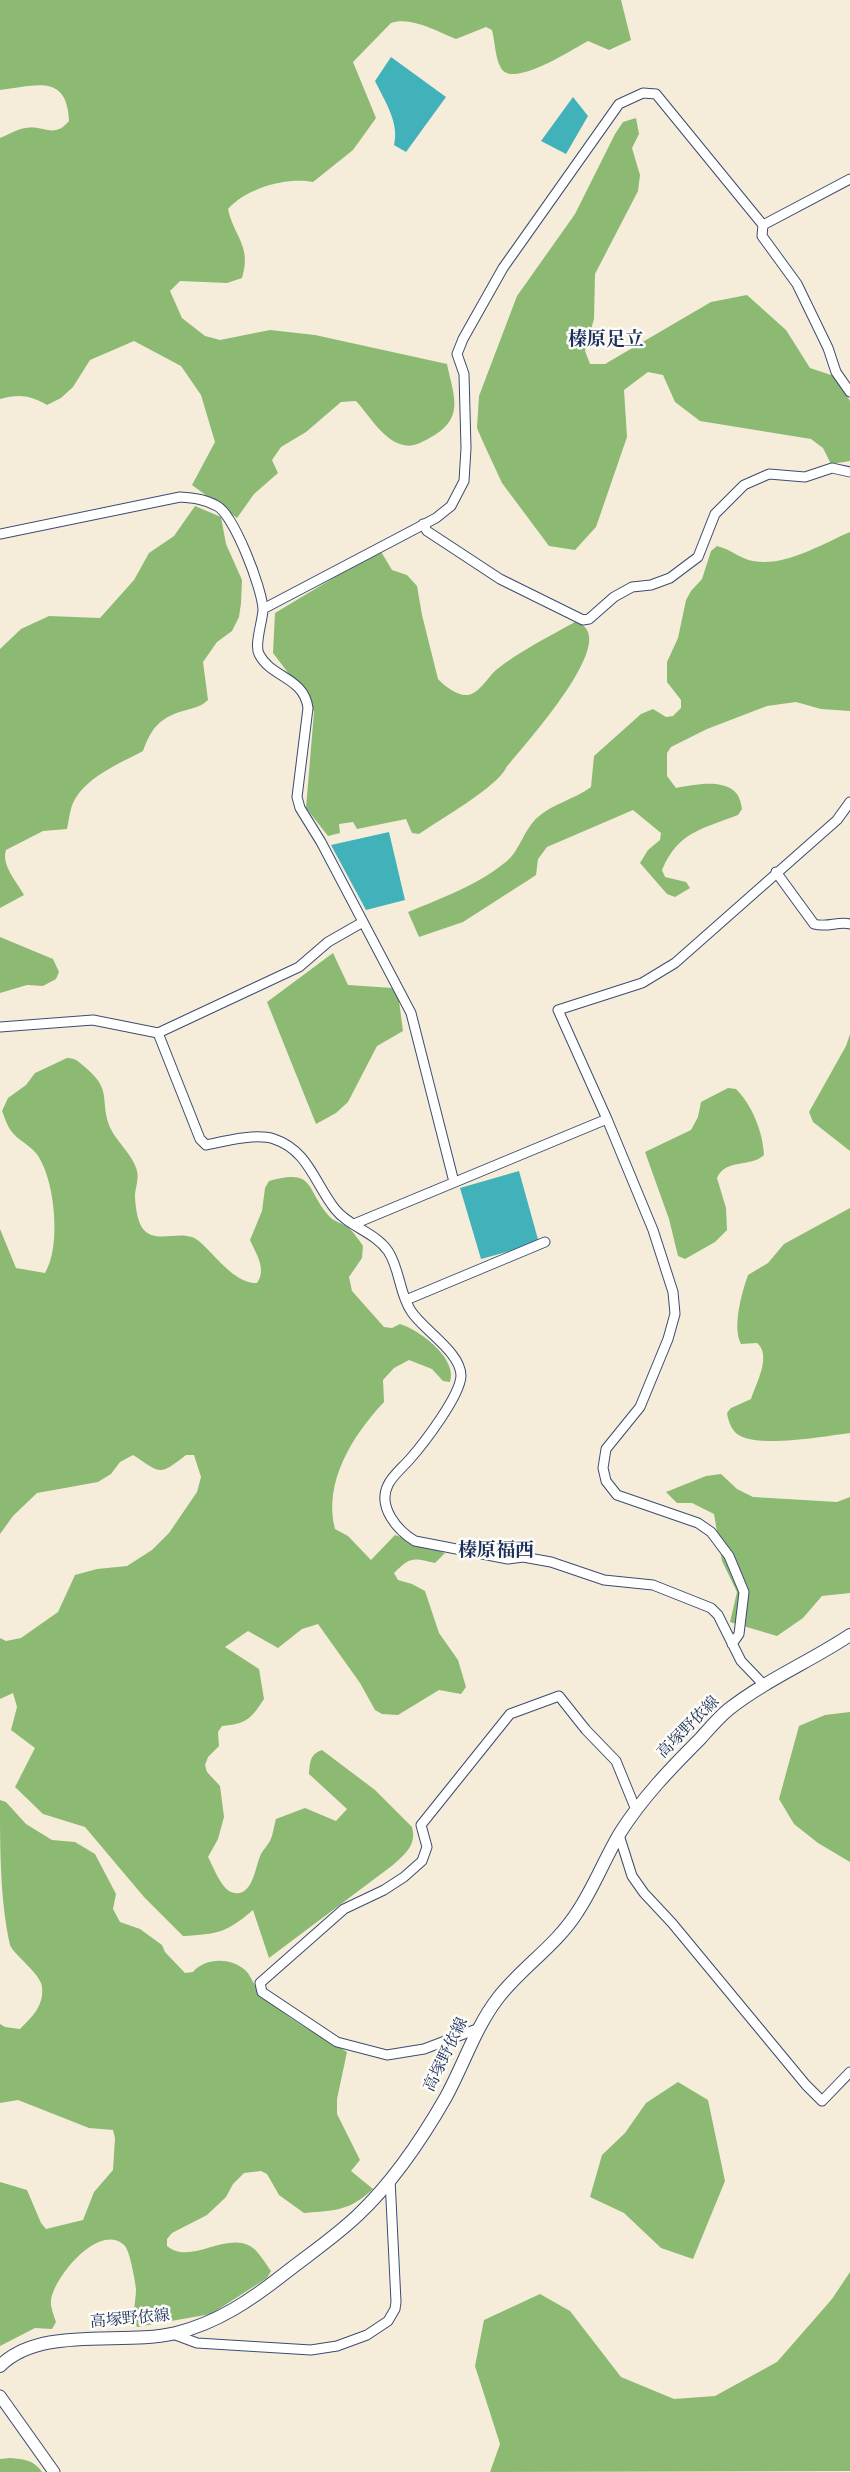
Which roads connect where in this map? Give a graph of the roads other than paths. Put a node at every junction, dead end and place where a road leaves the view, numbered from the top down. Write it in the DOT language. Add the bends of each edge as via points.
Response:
graph roads {
  1 [pos="850,179"];
  2 [pos="763,225"];
  3 [pos="850,392"];
  4 [pos="850,472"];
  5 [pos="424,524"];
  6 [pos="0,534"];
  7 [pos="263,609"];
  8 [pos="850,802"];
  9 [pos="776,872"];
  10 [pos="363,922"];
  11 [pos="850,924"];
  12 [pos="0,1027"];
  13 [pos="158,1033"];
  14 [pos="607,1119"];
  15 [pos="454,1182"];
  16 [pos="354,1224"];
  17 [pos="545,1242"];
  18 [pos="406,1300"];
  19 [pos="850,1635"];
  20 [pos="732,1644"];
  21 [pos="764,1685"];
  22 [pos="636,1810"];
  23 [pos="619,1835"];
  24 [pos="477,2029"];
  25 [pos="850,2072"];
  26 [pos="390,2179"];
  27 [pos="173,2334"];
  28 [pos="0,2366"];
  29 [pos="0,2396"];
  30 [pos="54,2472"];
  1 -- 2 [label="street"];
  2 -- 3 [label="street" via="762,236 797,284 836,372"];
  2 -- 5 [label="street" via="656,94 643,93 619,104 503,268 463,339 457,354 464,374 464,481 450,506"];
  4 -- 5 [label="street" via="832,468 805,478 769,474 744,485 715,514 698,557 670,578 632,587 614,597 589,619 583,620 500,579 427,531"];
  5 -- 7 [label="street"];
  6 -- 7 [label="street" via="180,497 197,498 218,506 229,518 257,580"];
  7 -- 10 [label="street" via="257,652 307,697 297,796 300,808"];
  8 -- 9 [label="street" via="836,820"];
  9 -- 11 [label="street" via="814,924"];
  9 -- 14 [label="street" via="675,963 642,983 558,1010"];
  10 -- 13 [label="street" via="328,942 299,967"];
  10 -- 15 [label="street" via="411,1013"];
  12 -- 13 [label="street" via="93,1020"];
  13 -- 16 [label="street" via="200,1139 206,1145 244,1138 274,1139 303,1156 336,1210"];
  14 -- 15 [label="street"];
  14 -- 20 [label="street" via="653,1230 673,1292 675,1314 640,1407 606,1449 603,1468 606,1481 616,1495 698,1523 711,1532 729,1556 744,1592 739,1634"];
  15 -- 16 [label="street"];
  16 -- 18 [label="street" via="387,1250"];
  17 -- 18 [label="street"];
  18 -- 20 [label="street" via="411,1312 457,1361 461,1375 458,1392 388,1485 385,1499 388,1512 402,1533 415,1542 508,1559 551,1562 604,1580 653,1585 677,1593 711,1608 718,1615"];
  19 -- 21 [label="main road, 高塚野依線" via="819,1656"];
  20 -- 21 [label="street" via="741,1661"];
  21 -- 22 [label="main road, 高塚野依線" via="728,1710"];
  22 -- 23 [label="main road, 高塚野依線"];
  22 -- 24 [label="street" via="616,1761 559,1696 510,1714 421,1825 427,1848 422,1861 384,1890 344,1909 260,1983 262,1992 273,2001 337,2042 387,2055 424,2049"];
  23 -- 24 [label="main road, 高塚野依線" via="578,1913 545,1952 499,1996"];
  23 -- 25 [label="street" via="632,1876 644,1893 806,2085 822,2101"];
  24 -- 26 [label="main road, 高塚野依線" via="447,2095"];
  26 -- 27 [label="main road, 高塚野依線" via="358,2216 240,2306 208,2324"];
  26 -- 27 [label="street" via="396,2309 381,2327 337,2346 311,2350 197,2343"];
  27 -- 28 [label="main road, 高塚野依線" via="27,2347"];
  29 -- 30 [label="street"];
}
